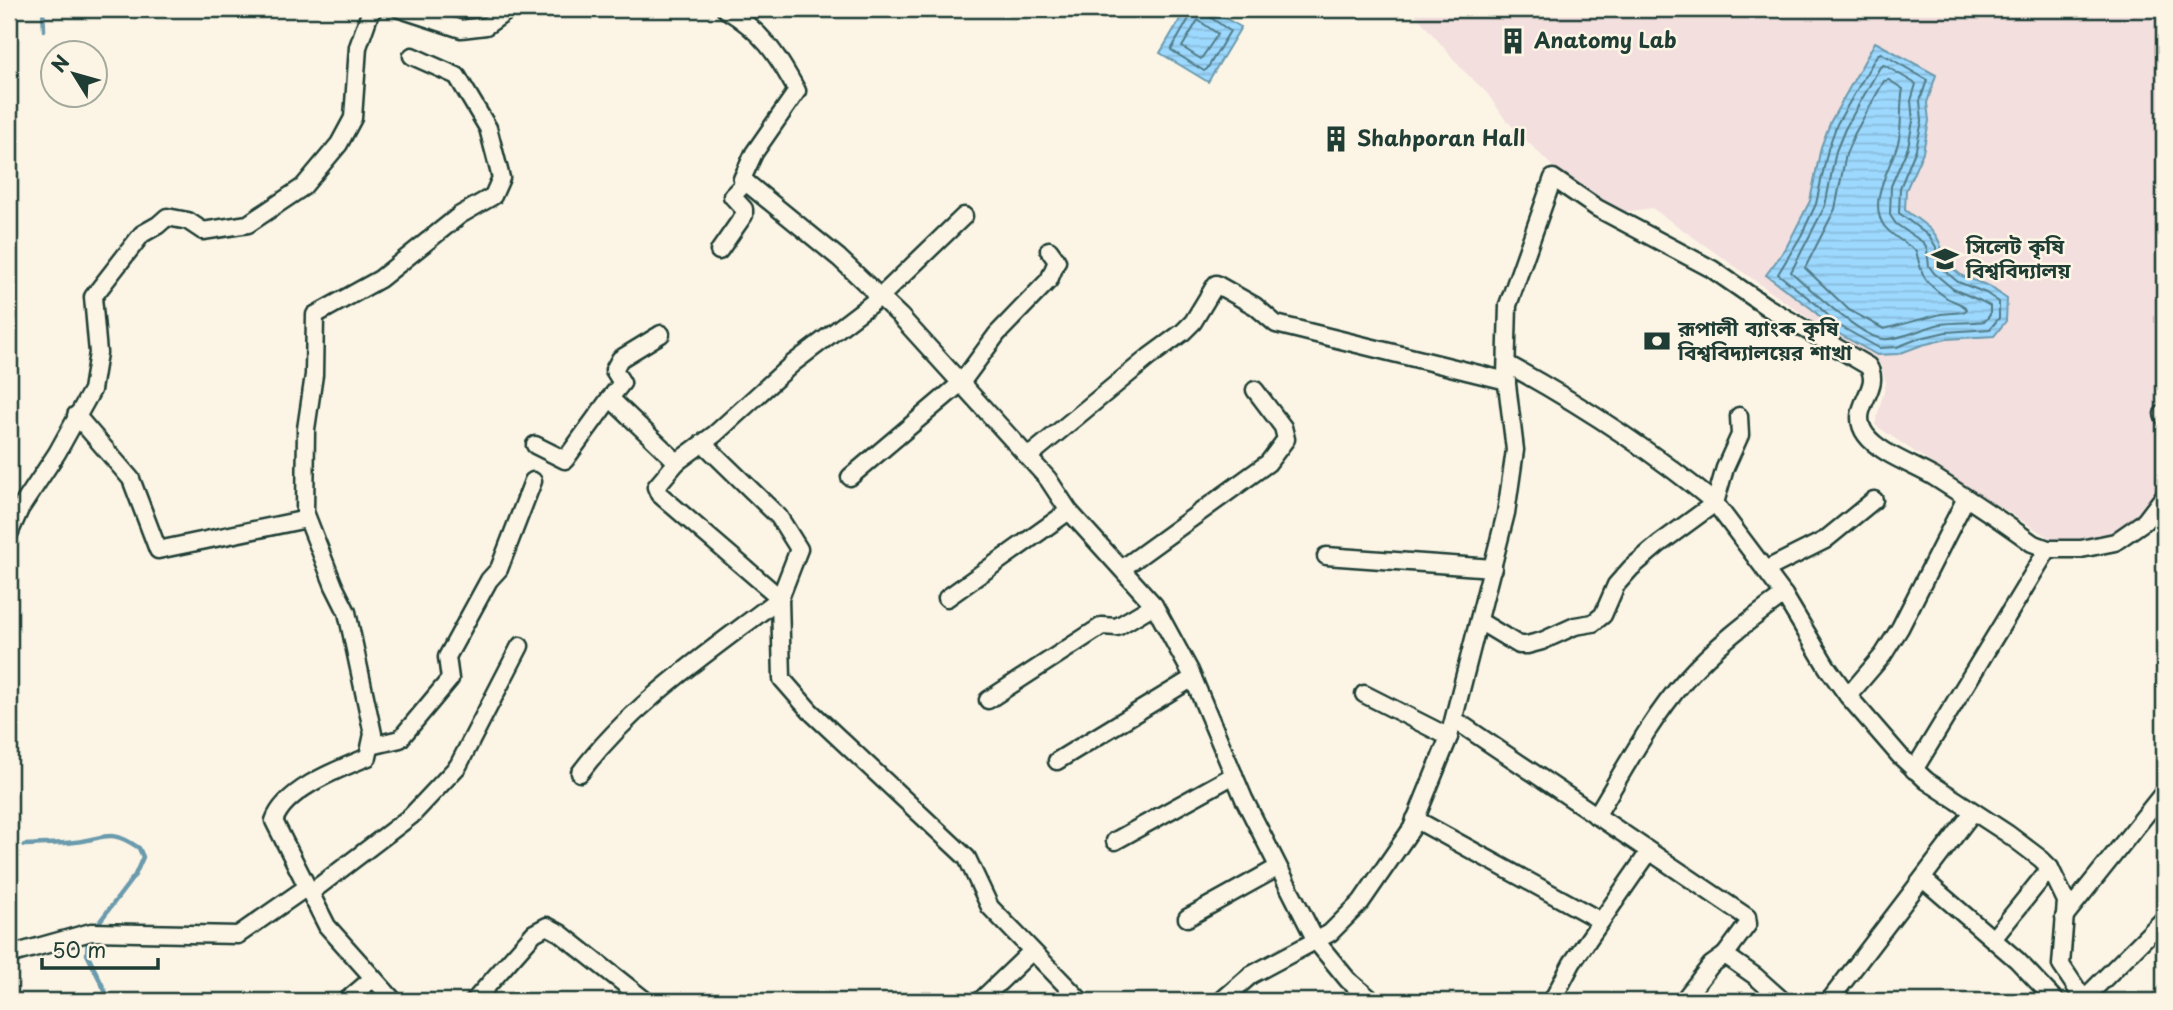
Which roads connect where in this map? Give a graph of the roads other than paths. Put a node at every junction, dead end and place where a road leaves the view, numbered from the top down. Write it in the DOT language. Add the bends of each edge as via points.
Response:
graph roads {
  1 [pos="374,9"];
  2 [pos="400,9"];
  3 [pos="510,9"];
  4 [pos="725,9"];
  5 [pos="412,57"];
  6 [pos="746,183"];
  7 [pos="964,216"];
  8 [pos="1049,250"];
  9 [pos="719,251"];
  10 [pos="880,297"];
  11 [pos="661,334"];
  12 [pos="1507,364"];
  13 [pos="1507,382"];
  14 [pos="961,383"];
  15 [pos="1255,390"];
  16 [pos="610,398"];
  17 [pos="76,415"];
  18 [pos="1740,416"];
  19 [pos="702,443"];
  20 [pos="536,445"];
  21 [pos="1028,457"];
  22 [pos="677,462"];
  23 [pos="850,477"];
  24 [pos="533,481"];
  25 [pos="2164,496"];
  26 [pos="1966,498"];
  27 [pos="1874,500"];
  28 [pos="1715,503"];
  29 [pos="1069,511"];
  30 [pos="307,519"];
  31 [pos="9,534"];
  32 [pos="2048,549"];
  33 [pos="1326,556"];
  34 [pos="1123,568"];
  35 [pos="1493,568"];
  36 [pos="1765,570"];
  37 [pos="1784,595"];
  38 [pos="780,598"];
  39 [pos="947,598"];
  40 [pos="1154,605"];
  41 [pos="1479,621"];
  42 [pos="520,646"];
  43 [pos="1193,678"];
  44 [pos="1364,694"];
  45 [pos="1848,696"];
  46 [pos="988,700"];
  47 [pos="1455,720"];
  48 [pos="1449,737"];
  49 [pos="371,746"];
  50 [pos="1057,761"];
  51 [pos="1914,770"];
  52 [pos="580,773"];
  53 [pos="1234,775"];
  54 [pos="2164,792"];
  55 [pos="1973,812"];
  56 [pos="1596,816"];
  57 [pos="1415,819"];
  58 [pos="1115,841"];
  59 [pos="1649,852"];
  60 [pos="1277,868"];
  61 [pos="2050,868"];
  62 [pos="1923,879"];
  63 [pos="308,890"];
  64 [pos="2064,917"];
  65 [pos="1187,918"];
  66 [pos="2164,919"];
  67 [pos="1601,921"];
  68 [pos="1993,939"];
  69 [pos="1316,941"];
  70 [pos="1032,951"];
  71 [pos="1725,954"];
  72 [pos="9,955"];
  73 [pos="373,978"];
  74 [pos="2085,1000"];
  75 [pos="346,1001"];
  76 [pos="394,1001"];
  77 [pos="474,1001"];
  78 [pos="646,1001"];
  79 [pos="980,1001"];
  80 [pos="1081,1001"];
  81 [pos="1221,1001"];
  82 [pos="1373,1001"];
  83 [pos="1552,1001"];
  84 [pos="1683,1001"];
  85 [pos="1783,1001"];
  86 [pos="1829,1001"];
  87 [pos="2056,1001"];
  1 -- 17 [label="street" via="358,47 353,118 339,144 303,187 248,224 203,231 188,221 167,217 142,233 93,297 94,378"];
  2 -- 3 [label="street" via="461,29 486,26"];
  4 -- 6 [label="street" via="763,37 797,91 754,153 742,179"];
  5 -- 30 [label="street" via="457,76 488,128 501,178 493,196 460,215 380,279 315,315 314,375 306,429"];
  6 -- 9 [label="street" via="732,196 744,215"];
  6 -- 10 [label="street"];
  7 -- 10 [label="street"];
  8 -- 14 [label="street" via="1057,261 1049,280 997,334"];
  10 -- 14 [label="street"];
  10 -- 19 [label="street" via="792,364"];
  11 -- 16 [label="street" via="620,359 614,370 622,383"];
  12 -- 13 [label="street"];
  12 -- 26 [label="street" via="1508,305 1553,178 1868,366 1874,374 1859,416 1864,434 1873,444"];
  12 -- 28 [label="street" via="1628,437"];
  13 -- 21 [label="street" via="1276,324 1216,284 1183,332"];
  13 -- 35 [label="street" via="1515,450"];
  14 -- 21 [label="street"];
  14 -- 23 [label="street"];
  15 -- 34 [label="street" via="1283,427 1286,439 1268,463"];
  16 -- 20 [label="street" via="565,460"];
  16 -- 22 [label="street"];
  17 -- 30 [label="street" via="131,479 158,550"];
  17 -- 31 [label="street"];
  18 -- 28 [label="street" via="1740,435"];
  19 -- 22 [label="street"];
  19 -- 38 [label="street" via="779,517 799,548"];
  21 -- 29 [label="street"];
  22 -- 38 [label="street" via="656,487 659,494"];
  24 -- 49 [label="street" via="499,569 447,657 450,680 400,739"];
  25 -- 32 [label="street" via="2144,521 2115,542 2081,550"];
  26 -- 32 [label="street"];
  26 -- 45 [label="street" via="1900,628"];
  27 -- 36 [label="street" via="1825,540"];
  28 -- 36 [label="street"];
  28 -- 41 [label="street" via="1631,568 1616,585 1603,615 1593,623 1519,645"];
  29 -- 34 [label="street"];
  29 -- 39 [label="street"];
  30 -- 49 [label="street" via="347,612 373,734"];
  32 -- 51 [label="street"];
  33 -- 35 [label="street"];
  34 -- 40 [label="street"];
  35 -- 41 [label="street"];
  36 -- 37 [label="street"];
  37 -- 45 [label="street"];
  37 -- 56 [label="street" via="1740,627 1684,681"];
  38 -- 52 [label="street" via="662,690 599,748"];
  38 -- 70 [label="street" via="782,678 810,711 967,858 990,907"];
  40 -- 43 [label="street"];
  40 -- 46 [label="street" via="1116,627 1102,626"];
  41 -- 47 [label="street"];
  42 -- 63 [label="street" via="458,766 411,816"];
  43 -- 50 [label="street"];
  43 -- 53 [label="street"];
  44 -- 48 [label="street"];
  45 -- 51 [label="street"];
  47 -- 48 [label="street"];
  47 -- 56 [label="street"];
  48 -- 57 [label="street"];
  49 -- 63 [label="street" via="368,757 320,776 278,810 274,821"];
  51 -- 55 [label="street"];
  53 -- 58 [label="street"];
  53 -- 60 [label="street"];
  54 -- 64 [label="street"];
  55 -- 61 [label="street"];
  55 -- 62 [label="street"];
  56 -- 59 [label="street"];
  57 -- 67 [label="street"];
  57 -- 69 [label="street" via="1361,902 1331,933"];
  59 -- 67 [label="street"];
  59 -- 71 [label="street" via="1749,920"];
  60 -- 65 [label="street"];
  60 -- 69 [label="street"];
  61 -- 64 [label="street" via="2066,901"];
  61 -- 68 [label="street"];
  62 -- 68 [label="street"];
  62 -- 86 [label="street"];
  63 -- 72 [label="street" via="238,934 91,932"];
  63 -- 73 [label="street" via="327,926"];
  64 -- 74 [label="street" via="2061,965"];
  66 -- 74 [label="street"];
  67 -- 83 [label="street"];
  68 -- 87 [label="street"];
  69 -- 81 [label="street" via="1251,975"];
  69 -- 82 [label="street" via="1348,980"];
  70 -- 79 [label="street"];
  70 -- 80 [label="street"];
  71 -- 84 [label="street"];
  71 -- 85 [label="street"];
  73 -- 75 [label="street"];
  73 -- 76 [label="street"];
  77 -- 78 [label="street" via="534,933 547,926"];
}
